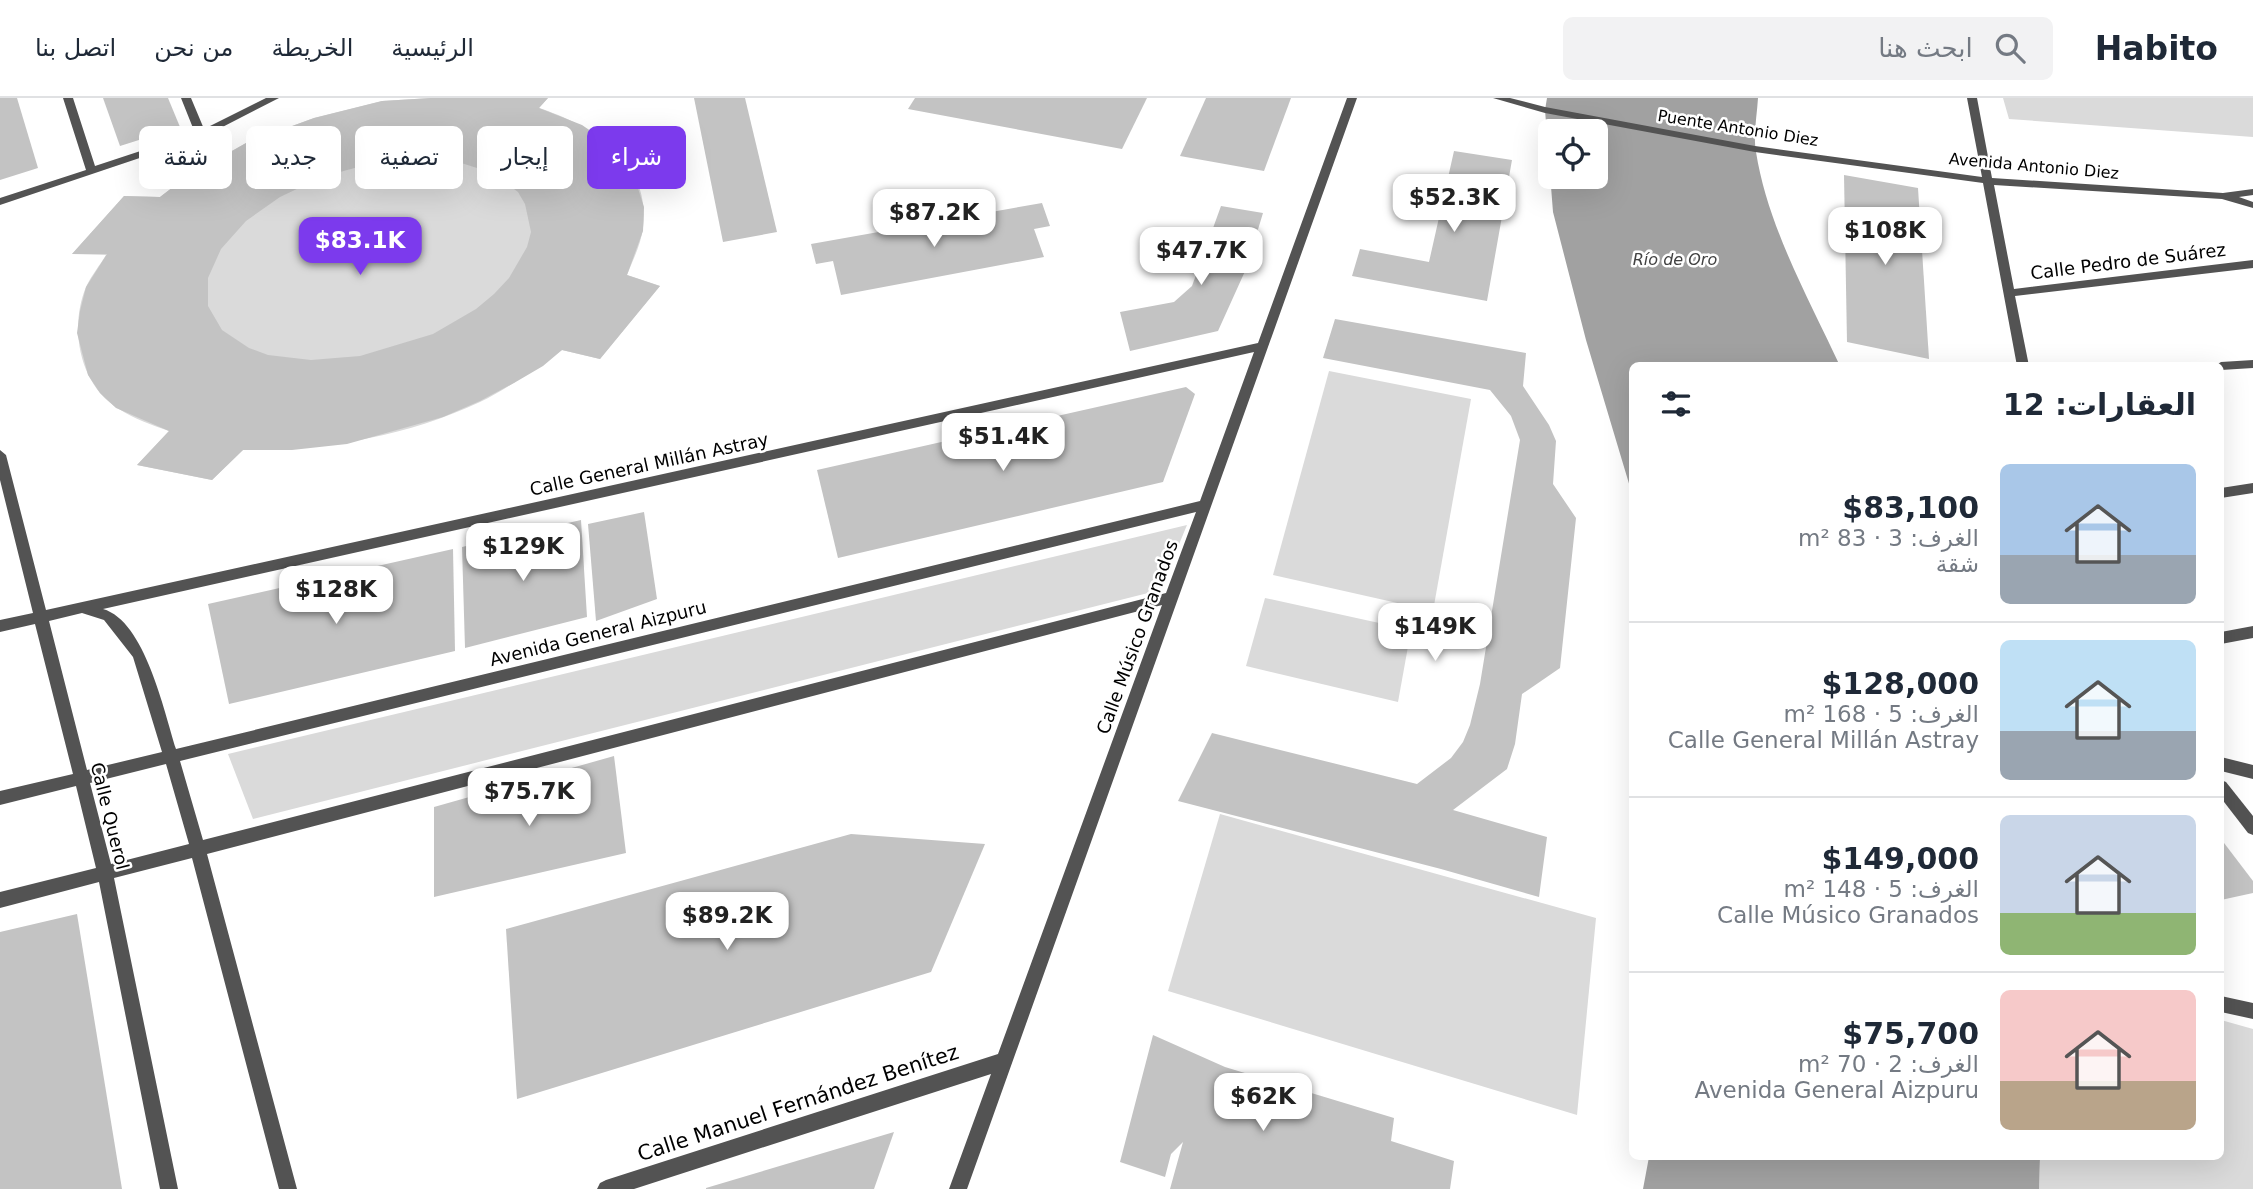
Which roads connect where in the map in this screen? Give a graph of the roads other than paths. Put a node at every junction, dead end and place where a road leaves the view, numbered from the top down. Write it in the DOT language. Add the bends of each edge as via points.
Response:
graph roads {
  1 [pos="68,98"];
  2 [pos="186,98"];
  3 [pos="274,98"];
  4 [pos="1352,98"];
  5 [pos="1498,98"];
  6 [pos="1972,98"];
  7 [pos="1513,99"];
  8 [pos="198,126"];
  9 [pos="217,126"];
  10 [pos="139,154"];
  11 [pos="1843,161"];
  12 [pos="91,170"];
  13 [pos="1989,181"];
  14 [pos="2253,192"];
  15 [pos="2223,196"];
  16 [pos="0,202"];
  17 [pos="2253,205"];
  18 [pos="2253,264"];
  19 [pos="2008,293"];
  20 [pos="1263,346"];
  21 [pos="2021,362"];
  22 [pos="2253,364"];
  23 [pos="2224,366"];
  24 [pos="0,455"];
  25 [pos="4,487"];
  26 [pos="2253,488"];
  27 [pos="2224,493"];
  28 [pos="1205,505"];
  29 [pos="1172,597"];
  30 [pos="82,607"];
  31 [pos="43,616"];
  32 [pos="0,626"];
  33 [pos="2253,632"];
  34 [pos="2224,638"];
  35 [pos="172,756"];
  36 [pos="2224,765"];
  37 [pos="2253,772"];
  38 [pos="81,778"];
  39 [pos="2224,791"];
  40 [pos="0,798"];
  41 [pos="2253,828"];
  42 [pos="199,849"];
  43 [pos="105,873"];
  44 [pos="0,900"];
  45 [pos="2224,1005"];
  46 [pos="2253,1011"];
  47 [pos="1004,1061"];
  48 [pos="169,1189"];
  49 [pos="288,1189"];
  50 [pos="606,1189"];
  51 [pos="958,1189"];
  1 -- 12 [label="street"];
  2 -- 8 [label="street"];
  3 -- 9 [label="street"];
  4 -- 20 [label="street, Calle Músico Granados"];
  5 -- 7 [label="street, Puente Antonio Diez"];
  6 -- 13 [label="street"];
  7 -- 11 [label="street, Puente Antonio Diez" via="1545,110 1684,137"];
  10 -- 12 [label="street"];
  11 -- 13 [label="street, Avenida Antonio Diez"];
  12 -- 16 [label="street"];
  13 -- 15 [label="street, Avenida Antonio Diez"];
  13 -- 19 [label="street"];
  14 -- 15 [label="street, Avenida Antonio Diez"];
  15 -- 17 [label="street, Avenida Antonio Diez"];
  18 -- 19 [label="street, Calle Pedro de Suárez"];
  19 -- 21 [label="street"];
  20 -- 28 [label="street, Calle Músico Granados"];
  20 -- 30 [label="street, Calle General Millán Astray"];
  22 -- 23 [label="street"];
  24 -- 25 [label="street, Calle Querol"];
  25 -- 31 [label="street, Calle Querol"];
  26 -- 27 [label="street"];
  28 -- 29 [label="street, Calle Músico Granados"];
  28 -- 35 [label="street, Avenida General Aizpuru"];
  29 -- 42 [label="street"];
  29 -- 47 [label="street, Calle Músico Granados"];
  30 -- 31 [label="street, Calle General Millán Astray"];
  30 -- 35 [label="street" via="109,616 139,654"];
  31 -- 32 [label="street, Calle General Millán Astray"];
  31 -- 38 [label="street, Calle Querol"];
  33 -- 34 [label="street"];
  35 -- 38 [label="street, Avenida General Aizpuru"];
  35 -- 42 [label="street"];
  36 -- 37 [label="street"];
  38 -- 40 [label="street, Avenida General Aizpuru"];
  38 -- 43 [label="street, Calle Querol"];
  39 -- 41 [label="street"];
  42 -- 43 [label="street"];
  42 -- 49 [label="street"];
  43 -- 44 [label="street"];
  43 -- 48 [label="street, Calle Querol"];
  45 -- 46 [label="street"];
  47 -- 50 [label="street, Calle Manuel Fernández Benítez"];
  47 -- 51 [label="street, Calle Músico Granados"];
}
